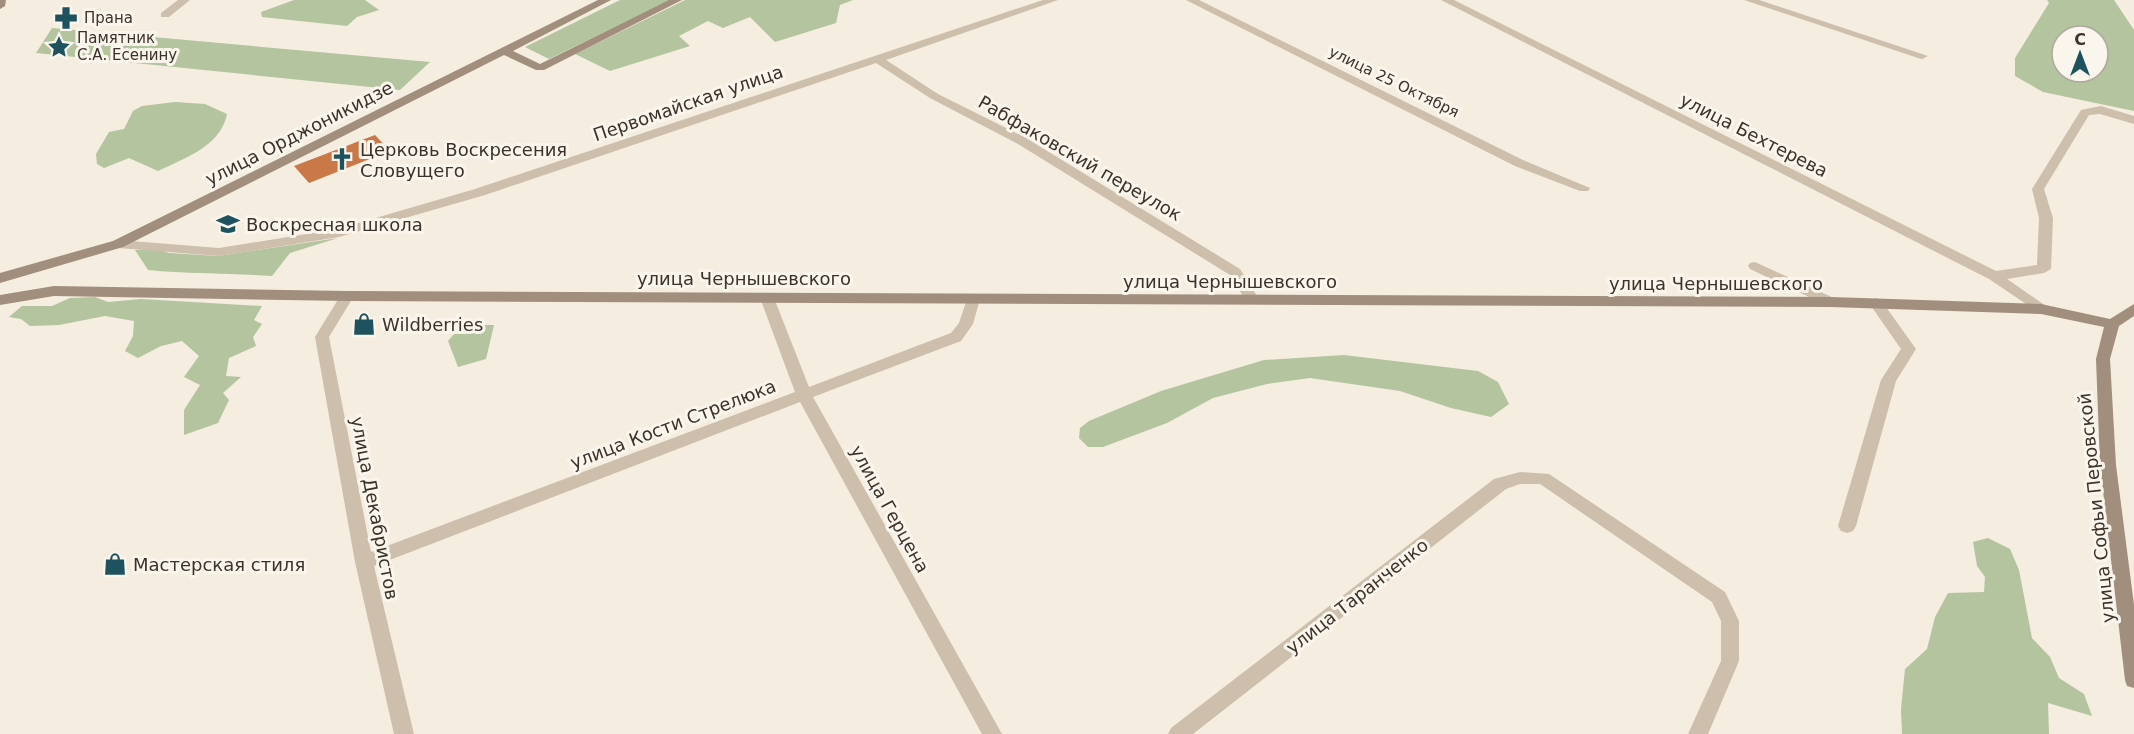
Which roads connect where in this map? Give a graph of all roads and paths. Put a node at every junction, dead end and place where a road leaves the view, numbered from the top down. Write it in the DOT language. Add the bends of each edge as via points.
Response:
graph roads {
  1 [pos="2,0"];
  2 [pos="185,0"];
  3 [pos="606,0"];
  4 [pos="677,0"];
  5 [pos="1053,0"];
  6 [pos="1191,0"];
  7 [pos="1446,0"];
  8 [pos="1749,0"];
  9 [pos="1793,0"];
  10 [pos="0,6"];
  11 [pos="1786,12"];
  12 [pos="165,15"];
  13 [pos="504,51"];
  14 [pos="1922,56"];
  15 [pos="876,58"];
  16 [pos="2134,120"];
  17 [pos="1584,188"];
  18 [pos="118,244"];
  19 [pos="1755,266"];
  20 [pos="1994,276"];
  21 [pos="0,279"];
  22 [pos="347,296"];
  23 [pos="767,298"];
  24 [pos="973,299"];
  25 [pos="0,300"];
  26 [pos="1253,301"];
  27 [pos="1831,302"];
  28 [pos="1876,303"];
  29 [pos="2041,309"];
  30 [pos="2134,309"];
  31 [pos="2112,324"];
  32 [pos="804,395"];
  33 [pos="1847,526"];
  34 [pos="364,562"];
  35 [pos="2134,680"];
  36 [pos="404,734"];
  37 [pos="992,734"];
  38 [pos="1178,734"];
  39 [pos="1698,734"];
  1 -- 10 [label="street"];
  2 -- 12 [label="street"];
  3 -- 13 [label="street, улица Орджоникидзе"];
  4 -- 13 [label="street" via="540,68"];
  5 -- 15 [label="street, Первомайская улица"];
  6 -- 17 [label="street, улица 25 Октября" via="1520,163"];
  7 -- 20 [label="street, улица Бехтерева"];
  8 -- 11 [label="street"];
  9 -- 11 [label="street"];
  11 -- 14 [label="street"];
  13 -- 18 [label="street, улица Орджоникидзе"];
  15 -- 18 [label="street, Первомайская улица" via="480,192 339,233 219,252"];
  15 -- 26 [label="street, Рабфаковский переулок" via="934,96 1022,141 1235,272"];
  16 -- 20 [label="street" via="2101,110 2085,112 2038,189 2046,218 2044,269"];
  18 -- 21 [label="street, улица Орджоникидзе"];
  19 -- 27 [label="street"];
  20 -- 29 [label="street, улица Бехтерева"];
  22 -- 23 [label="street, улица Чернышевского"];
  22 -- 25 [label="street, улица Чернышевского" via="54,291"];
  22 -- 34 [label="street, улица Декабристов" via="322,337"];
  23 -- 24 [label="street, улица Чернышевского"];
  23 -- 32 [label="street, улица Герцена"];
  24 -- 26 [label="street, улица Чернышевского"];
  24 -- 32 [label="street, улица Кости Стрелюка" via="966,324 956,338"];
  26 -- 27 [label="street, улица Чернышевского"];
  27 -- 28 [label="street, улица Чернышевского"];
  28 -- 29 [label="street, улица Чернышевского"];
  28 -- 33 [label="street" via="1909,349 1889,381"];
  29 -- 31 [label="street, улица Чернышевского"];
  30 -- 31 [label="street"];
  31 -- 35 [label="street, улица Софьи Перовской" via="2103,359 2108,465"];
  32 -- 34 [label="street, улица Кости Стрелюка"];
  32 -- 37 [label="street, улица Герцена"];
  34 -- 36 [label="street, улица Декабристов"];
  38 -- 39 [label="street, улица Таранченко" via="1500,484 1520,478 1543,478 1719,597 1730,621 1730,661"];
}
